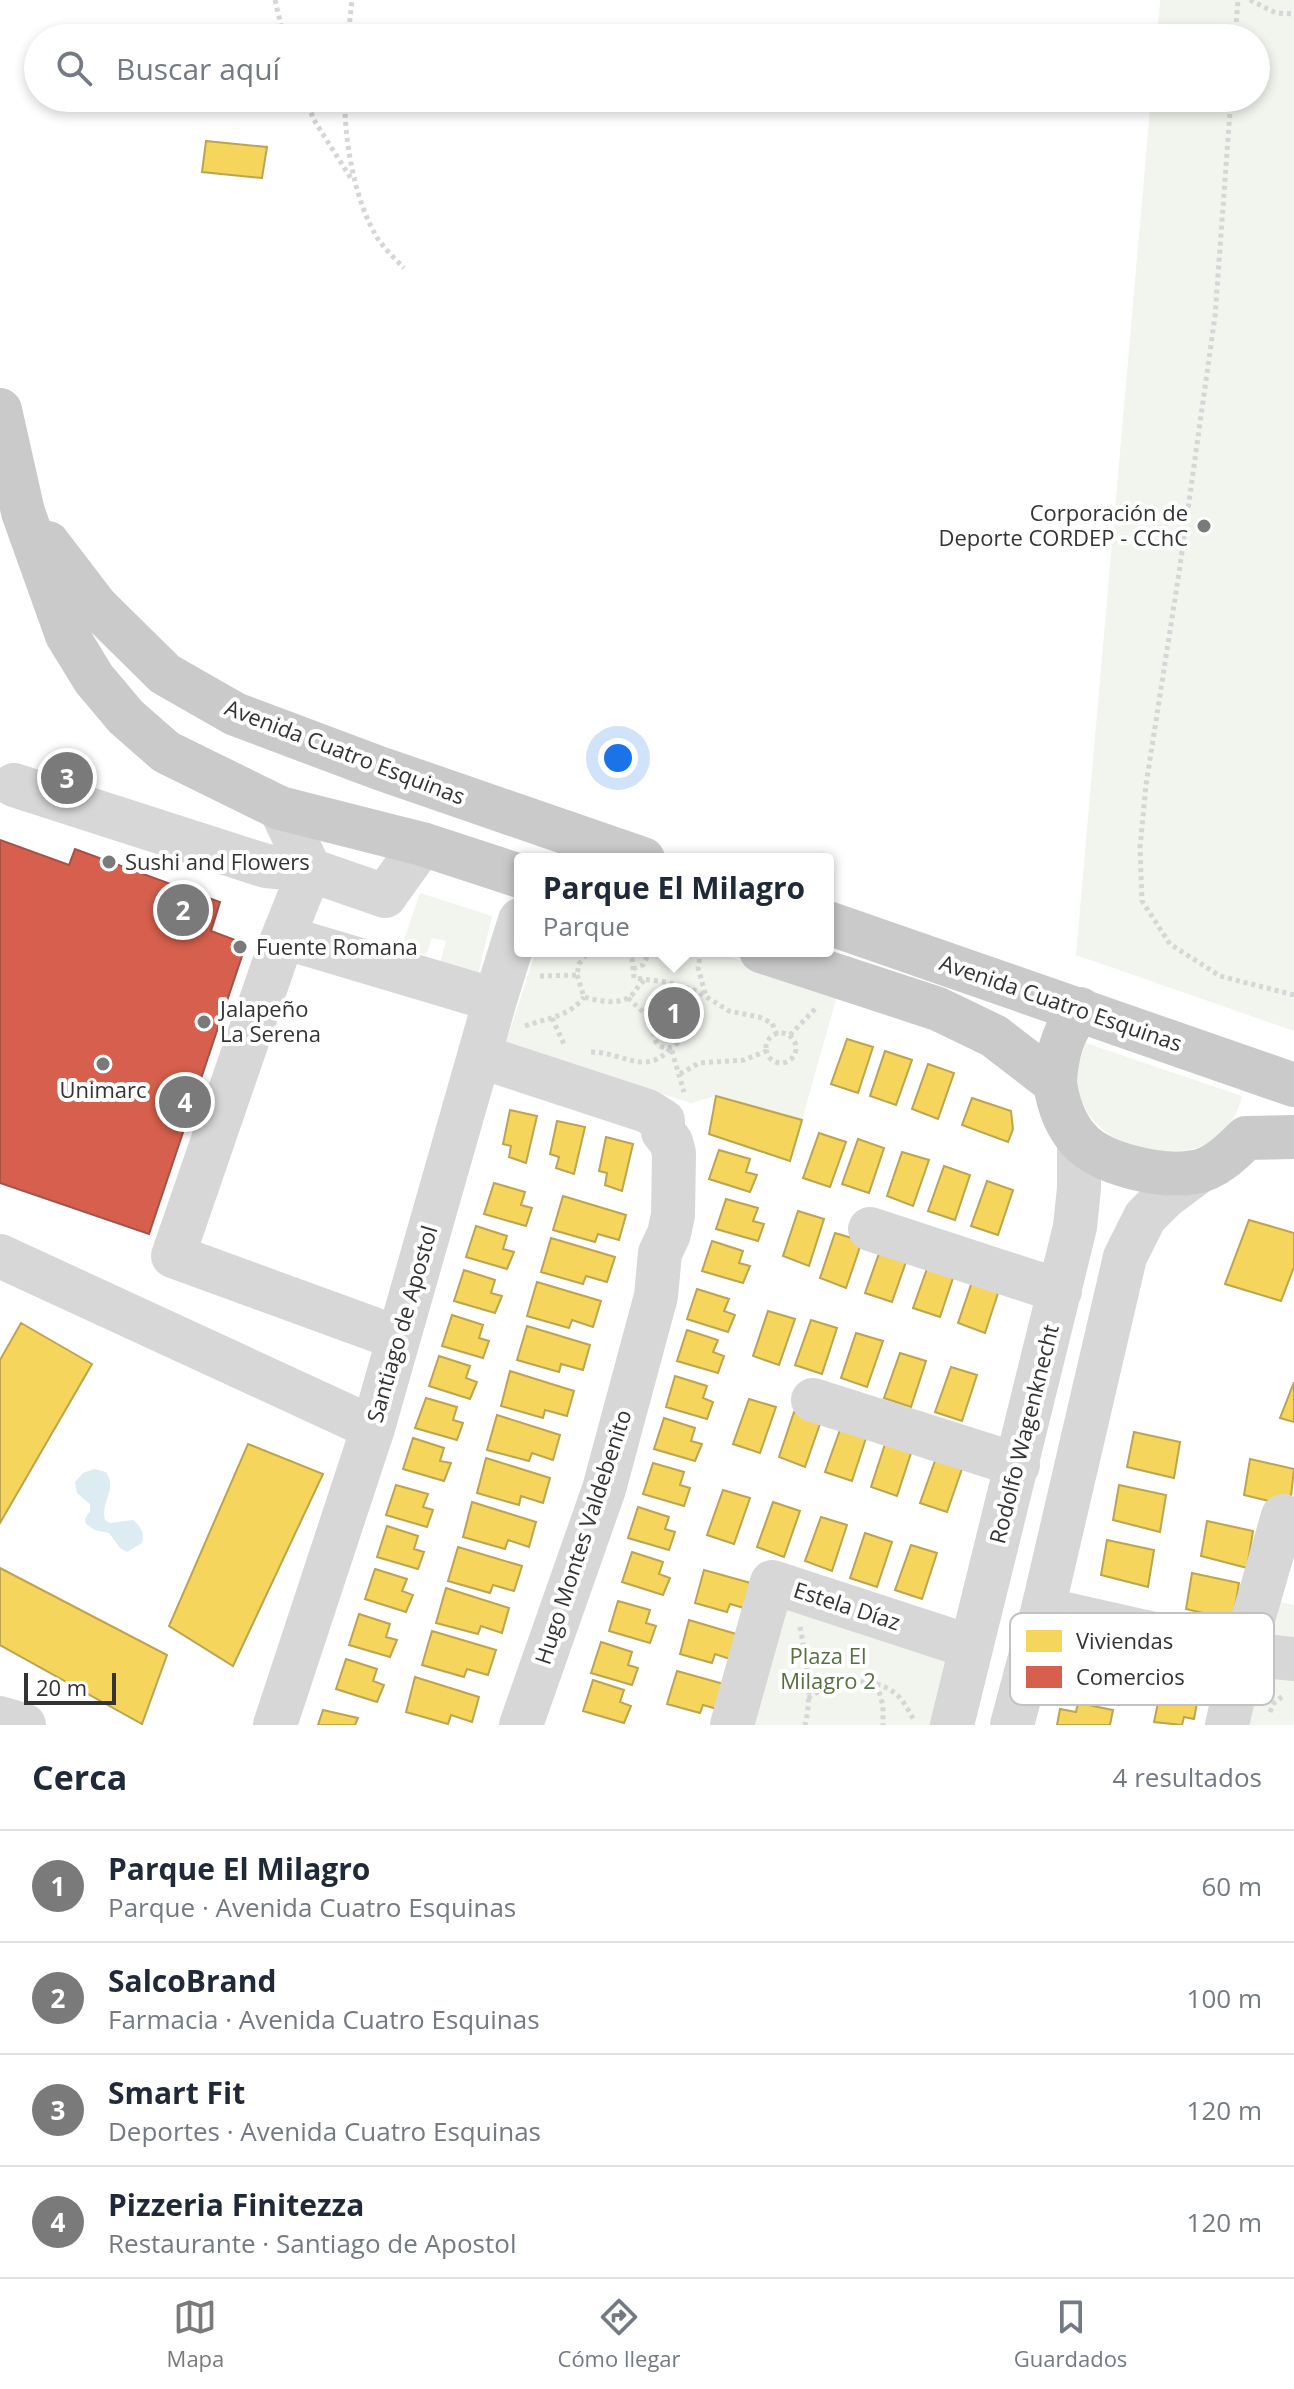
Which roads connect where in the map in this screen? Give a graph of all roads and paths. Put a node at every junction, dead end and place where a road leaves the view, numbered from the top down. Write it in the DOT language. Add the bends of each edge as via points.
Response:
graph roads {
  1 [pos="275,0"];
  2 [pos="352,0"];
  3 [pos="1238,0"];
  4 [pos="1250,0"];
  5 [pos="1294,14"];
  6 [pos="281,24"];
  7 [pos="349,24"];
  8 [pos="1236,24"];
  9 [pos="311,112"];
  10 [pos="344,112"];
  11 [pos="1230,112"];
  12 [pos="355,183"];
  13 [pos="404,268"];
  14 [pos="0,410"];
  15 [pos="23,512"];
  16 [pos="14,785"];
  17 [pos="280,808"];
  18 [pos="422,844"];
  19 [pos="626,853"];
  20 [pos="310,870"];
  21 [pos="514,874"];
  22 [pos="385,896"];
  23 [pos="834,925"];
  24 [pos="283,937"];
  25 [pos="517,957"];
  26 [pos="584,957"];
  27 [pos="630,957"];
  28 [pos="647,957"];
  29 [pos="700,957"];
  30 [pos="779,957"];
  31 [pos="371,963"];
  32 [pos="633,969"];
  33 [pos="577,975"];
  34 [pos="646,979"];
  35 [pos="1294,995"];
  36 [pos="584,997"];
  37 [pos="707,997"];
  38 [pos="628,998"];
  39 [pos="513,1002"];
  40 [pos="1080,1009"];
  41 [pos="552,1018"];
  42 [pos="658,1026"];
  43 [pos="777,1035"];
  44 [pos="671,1048"];
  45 [pos="568,1049"];
  46 [pos="766,1051"];
  47 [pos="589,1052"];
  48 [pos="479,1056"];
  49 [pos="680,1074"];
  50 [pos="1282,1081"];
  51 [pos="1055,1083"];
  52 [pos="677,1118"];
  53 [pos="1294,1137"];
  54 [pos="1246,1138"];
  55 [pos="1079,1140"];
  56 [pos="1197,1173"];
  57 [pos="870,1229"];
  58 [pos="0,1256"];
  59 [pos="1060,1291"];
  60 [pos="398,1338"];
  61 [pos="813,1400"];
  62 [pos="373,1428"];
  63 [pos="1018,1465"];
  64 [pos="1283,1516"];
  65 [pos="1043,1609"];
  66 [pos="1042,1613"];
  67 [pos="1061,1613"];
  68 [pos="1255,1613"];
  69 [pos="800,1624"];
  70 [pos="971,1647"];
  71 [pos="1274,1657"];
  72 [pos="1294,1659"];
  73 [pos="877,1684"];
  74 [pos="1294,1690"];
  75 [pos="808,1698"];
  76 [pos="1274,1703"];
  77 [pos="1017,1705"];
  78 [pos="1271,1705"];
  79 [pos="0,1718"];
  80 [pos="1247,1721"];
  81 [pos="24,1725"];
  82 [pos="275,1725"];
  83 [pos="521,1725"];
  84 [pos="732,1725"];
  85 [pos="805,1725"];
  86 [pos="883,1725"];
  87 [pos="916,1725"];
  88 [pos="952,1725"];
  89 [pos="1012,1725"];
  1 -- 6 [label="path"];
  2 -- 7 [label="path"];
  3 -- 8 [label="path"];
  4 -- 5 [label="path" via="1276,13"];
  9 -- 12 [label="path"];
  10 -- 12 [label="path"];
  11 -- 35 [label="path" via="1215,316 1146,785 1142,901 1170,944 1220,976"];
  12 -- 13 [label="path" via="378,239"];
  14 -- 15 [label="main road, Avenida Cuatro Esquinas"];
  15 -- 17 [label="main road, Avenida Cuatro Esquinas" via="67,635 126,717 166,752"];
  15 -- 19 [label="main road, Avenida Cuatro Esquinas" via="97,607 165,674 235,714"];
  16 -- 20 [label="street" via="266,866"];
  17 -- 18 [label="main road, Avenida Cuatro Esquinas"];
  17 -- 20 [label="street"];
  18 -- 21 [label="main road, Avenida Cuatro Esquinas"];
  18 -- 22 [label="street"];
  20 -- 22 [label="street"];
  20 -- 24 [label="street"];
  22 -- 31 [label="street"];
  23 -- 40 [label="main road, Avenida Cuatro Esquinas"];
  24 -- 31 [label="street"];
  24 -- 60 [label="street" via="173,1256"];
  25 -- 39 [label="street, Santiago de Apostol"];
  26 -- 33 [label="path"];
  27 -- 32 [label="path"];
  28 -- 32 [label="path"];
  29 -- 37 [label="path"];
  30 -- 51 [label="main road, Avenida Cuatro Esquinas" via="938,1009 994,1036"];
  31 -- 39 [label="street"];
  32 -- 34 [label="path" via="634,978"];
  33 -- 36 [label="path"];
  33 -- 39 [label="path"];
  34 -- 37 [label="path"];
  34 -- 38 [label="path"];
  36 -- 38 [label="path"];
  36 -- 41 [label="path" via="576,1008"];
  37 -- 43 [label="path" via="729,1011 772,1023"];
  38 -- 42 [label="path"];
  39 -- 41 [label="path"];
  39 -- 48 [label="street, Santiago de Apostol"];
  40 -- 50 [label="main road, Avenida Cuatro Esquinas"];
  40 -- 51 [label="main road" via="1058,1051"];
  41 -- 45 [label="path"];
  42 -- 44 [label="path" via="654,1041"];
  42 -- 44 [label="path" via="674,1023 680,1030 679,1041"];
  43 -- 46 [label="path" via="766,1043"];
  43 -- 46 [label="path" via="790,1035 794,1057 776,1062"];
  44 -- 47 [label="path" via="661,1059 640,1063"];
  44 -- 49 [label="path"];
  46 -- 49 [label="path" via="730,1062 699,1063"];
  48 -- 52 [label="street" via="647,1111 663,1121"];
  48 -- 60 [label="street, Santiago de Apostol"];
  49 -- 52 [label="path" via="684,1092"];
  50 -- 54 [label="main road"];
  51 -- 55 [label="main road" via="1059,1109"];
  52 -- 83 [label="street, Hugo Montes Valdebenito" via="653,1147 652,1226 660,1253 656,1296 604,1489"];
  53 -- 54 [label="main road"];
  54 -- 56 [label="main road" via="1225,1158"];
  55 -- 56 [label="main road" via="1107,1159 1148,1172"];
  55 -- 59 [label="street, Rodolfo Wagenknecht" via="1075,1227"];
  56 -- 65 [label="street" via="1145,1217 1125,1257"];
  57 -- 59 [label="street"];
  58 -- 62 [label="street"];
  59 -- 63 [label="street, Rodolfo Wagenknecht"];
  60 -- 62 [label="street, Santiago de Apostol"];
  61 -- 63 [label="street"];
  62 -- 82 [label="street, Santiago de Apostol"];
  63 -- 70 [label="street, Rodolfo Wagenknecht"];
  64 -- 68 [label="street"];
  65 -- 66 [label="street"];
  65 -- 67 [label="street"];
  69 -- 75 [label="path"];
  70 -- 84 [label="street, Estela Díaz" via="772,1582"];
  70 -- 88 [label="street, Rodolfo Wagenknecht"];
  71 -- 72 [label="street"];
  73 -- 75 [label="path" via="837,1684"];
  73 -- 86 [label="path"];
  73 -- 87 [label="path" via="893,1691"];
  74 -- 76 [label="path"];
  75 -- 85 [label="path"];
  77 -- 89 [label="street"];
  78 -- 80 [label="path"];
  79 -- 81 [label="street"];
}
